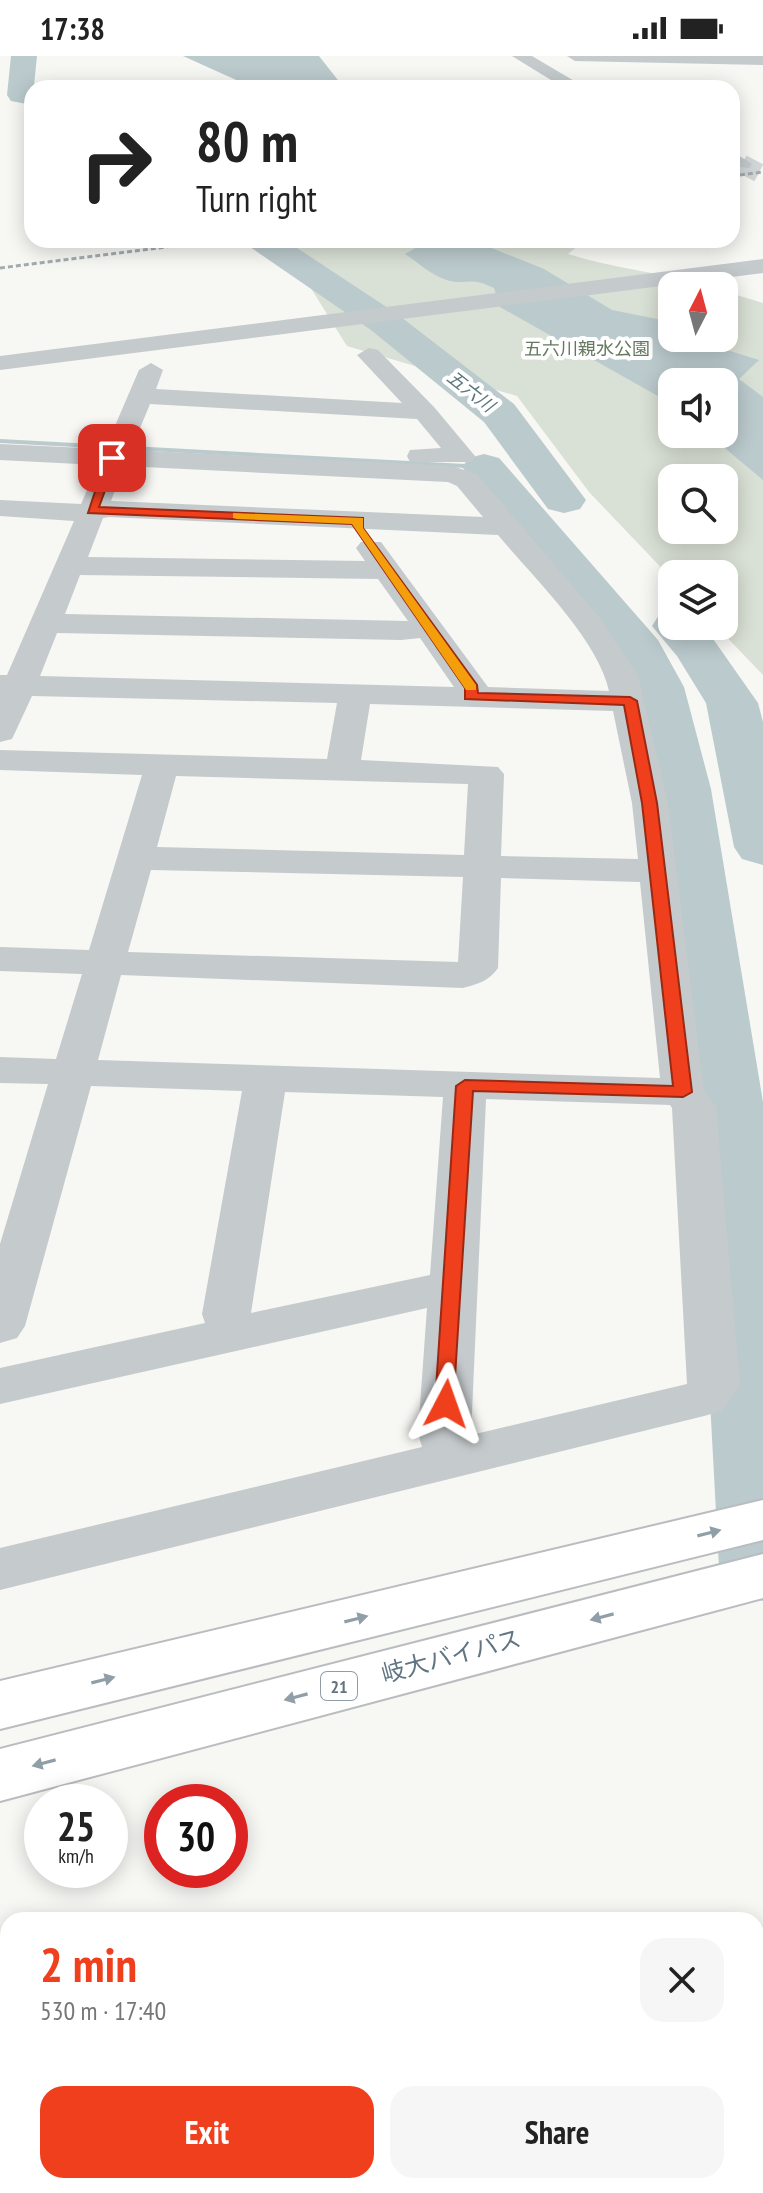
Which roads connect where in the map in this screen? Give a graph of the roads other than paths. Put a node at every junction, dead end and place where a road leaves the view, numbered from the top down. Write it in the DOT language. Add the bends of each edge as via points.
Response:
graph roads {
  1 [pos="520,56"];
  2 [pos="763,60"];
  3 [pos="598,72"];
  4 [pos="563,80"];
  5 [pos="763,266"];
  6 [pos="164,342"];
  7 [pos="369,355"];
  8 [pos="0,363"];
  9 [pos="139,396"];
  10 [pos="425,412"];
  11 [pos="116,450"];
  12 [pos="0,452"];
  13 [pos="0,508"];
  14 [pos="92,511"];
  15 [pos="358,521"];
  16 [pos="505,527"];
  17 [pos="69,566"];
  18 [pos="387,570"];
  19 [pos="47,623"];
  20 [pos="428,627"];
  21 [pos="10,685"];
  22 [pos="355,693"];
  23 [pos="470,697"];
  24 [pos="630,701"];
  25 [pos="0,732"];
  26 [pos="0,760"];
  27 [pos="162,765"];
  28 [pos="342,770"];
  29 [pos="133,858"];
  30 [pos="480,867"];
  31 [pos="657,871"];
  32 [pos="0,959"];
  33 [pos="104,962"];
  34 [pos="0,1070"];
  35 [pos="71,1072"];
  36 [pos="266,1079"];
  37 [pos="465,1086"];
  38 [pos="683,1092"];
  39 [pos="18,1194"];
  40 [pos="453,1289"];
  41 [pos="0,1326"];
  42 [pos="233,1334"];
  43 [pos="0,1386"];
  44 [pos="451,1460"];
  45 [pos="763,1520"];
  46 [pos="0,1569"];
  47 [pos="666,1571"];
  48 [pos="763,1576"];
  49 [pos="0,1705"];
  50 [pos="0,1775"];
  1 -- 4 [label="street"];
  2 -- 3 [label="street" via="575,56"];
  5 -- 6 [label="street"];
  6 -- 8 [label="street"];
  6 -- 9 [label="street"];
  7 -- 10 [label="street"];
  9 -- 10 [label="street"];
  9 -- 11 [label="street"];
  10 -- 11 [label="street" via="462,456"];
  11 -- 12 [label="street"];
  11 -- 14 [label="street"];
  11 -- 16 [label="street" via="452,474 467,480"];
  13 -- 14 [label="street"];
  14 -- 15 [label="street"];
  14 -- 17 [label="street"];
  15 -- 16 [label="street"];
  15 -- 18 [label="street" via="357,528"];
  16 -- 24 [label="street" via="588,624 622,676"];
  17 -- 18 [label="street"];
  17 -- 19 [label="street"];
  18 -- 20 [label="street"];
  19 -- 20 [label="street" via="401,631"];
  19 -- 21 [label="street"];
  20 -- 23 [label="street" via="472,688"];
  21 -- 22 [label="street"];
  21 -- 25 [label="street"];
  22 -- 23 [label="street"];
  22 -- 28 [label="street"];
  23 -- 24 [label="street"];
  24 -- 31 [label="street"];
  26 -- 27 [label="street"];
  27 -- 28 [label="street"];
  27 -- 29 [label="street"];
  28 -- 30 [label="street" via="486,774"];
  29 -- 30 [label="street"];
  29 -- 33 [label="street"];
  30 -- 31 [label="street"];
  30 -- 33 [label="street" via="478,968 463,976"];
  31 -- 38 [label="street"];
  32 -- 33 [label="street"];
  33 -- 35 [label="street"];
  34 -- 35 [label="street"];
  35 -- 36 [label="street"];
  35 -- 39 [label="street"];
  36 -- 37 [label="street"];
  36 -- 42 [label="street" via="226,1314"];
  37 -- 38 [label="street"];
  37 -- 40 [label="street"];
  38 -- 44 [label="street" via="694,1107 715,1384 704,1398"];
  39 -- 41 [label="street"];
  40 -- 42 [label="street"];
  40 -- 44 [label="street" via="444,1433"];
  42 -- 43 [label="street"];
  44 -- 46 [label="street"];
  47 -- 45 [label="highway, 岐大バイパス / 21, one-way"];
  47 -- 48 [label="highway, 岐大バイパス / 21"];
  49 -- 47 [label="highway, 岐大バイパス / 21, one-way"];
  47 -- 50 [label="highway, 岐大バイパス / 21, one-way"];
}
